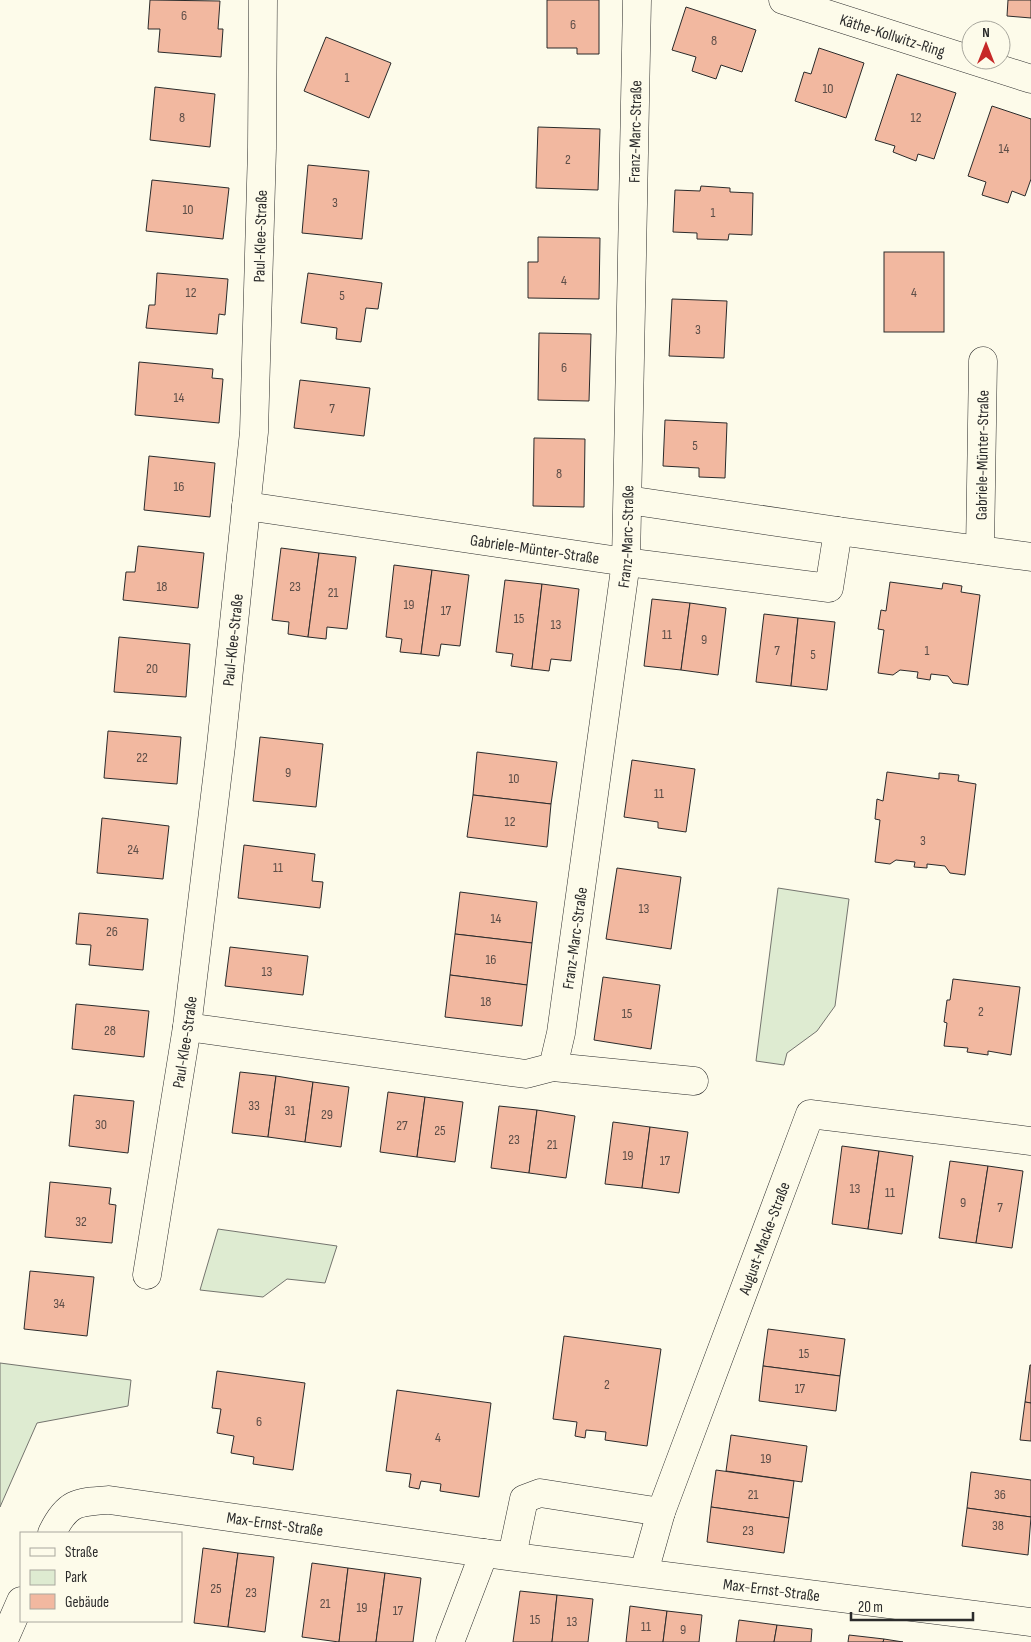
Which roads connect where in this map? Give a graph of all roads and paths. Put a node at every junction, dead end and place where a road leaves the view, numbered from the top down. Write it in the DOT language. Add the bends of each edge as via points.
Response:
graph roads {
  1 [pos="263,0"];
  2 [pos="637,0"];
  3 [pos="783,0"];
  4 [pos="1031,79"];
  5 [pos="983,361"];
  6 [pos="628,500"];
  7 [pos="246,506"];
  8 [pos="838,532"];
  9 [pos="980,550"];
  10 [pos="1031,556"];
  11 [pos="626,562"];
  12 [pos="187,1027"];
  13 [pos="553,1067"];
  14 [pos="694,1081"];
  15 [pos="1031,1141"];
  16 [pos="147,1275"];
  17 [pos="660,1512"];
  18 [pos="52,1532"];
  19 [pos="484,1553"];
  20 [pos="512,1556"];
  21 [pos="644,1572"];
  22 [pos="20,1603"];
  23 [pos="1031,1624"];
  24 [pos="3,1642"];
  25 [pos="450,1642"];
  26 [pos="1021,1642"];
  1 -- 7 [label="street, Paul-Klee-Straße" via="254,432"];
  2 -- 6 [label="street, Franz-Marc-Straße"];
  3 -- 4 [label="street, Käthe-Kollwitz-Ring"];
  5 -- 9 [label="street, Gabriele-Münter-Straße"];
  6 -- 8 [label="street"];
  6 -- 11 [label="street, Franz-Marc-Straße"];
  7 -- 11 [label="street, Gabriele-Münter-Straße"];
  7 -- 12 [label="street, Paul-Klee-Straße"];
  8 -- 9 [label="street"];
  8 -- 11 [label="street, Gabriele-Münter-Straße" via="829,588"];
  9 -- 10 [label="street"];
  11 -- 13 [label="street, Franz-Marc-Straße" via="561,1033"];
  12 -- 13 [label="street" via="526,1074"];
  12 -- 16 [label="street, Paul-Klee-Straße"];
  13 -- 14 [label="street"];
  15 -- 17 [label="street, August-Macke-Straße" via="810,1114"];
  17 -- 20 [label="street" via="540,1494 524,1499"];
  17 -- 21 [label="street, August-Macke-Straße"];
  18 -- 19 [label="street, Max-Ernst-Straße" via="59,1518 78,1502 109,1500"];
  19 -- 20 [label="street, Max-Ernst-Straße"];
  19 -- 25 [label="street"];
  20 -- 21 [label="street, Max-Ernst-Straße"];
  21 -- 23 [label="street, Max-Ernst-Straße"];
  22 -- 24 [label="street"];
  23 -- 26 [label="street"];
}
